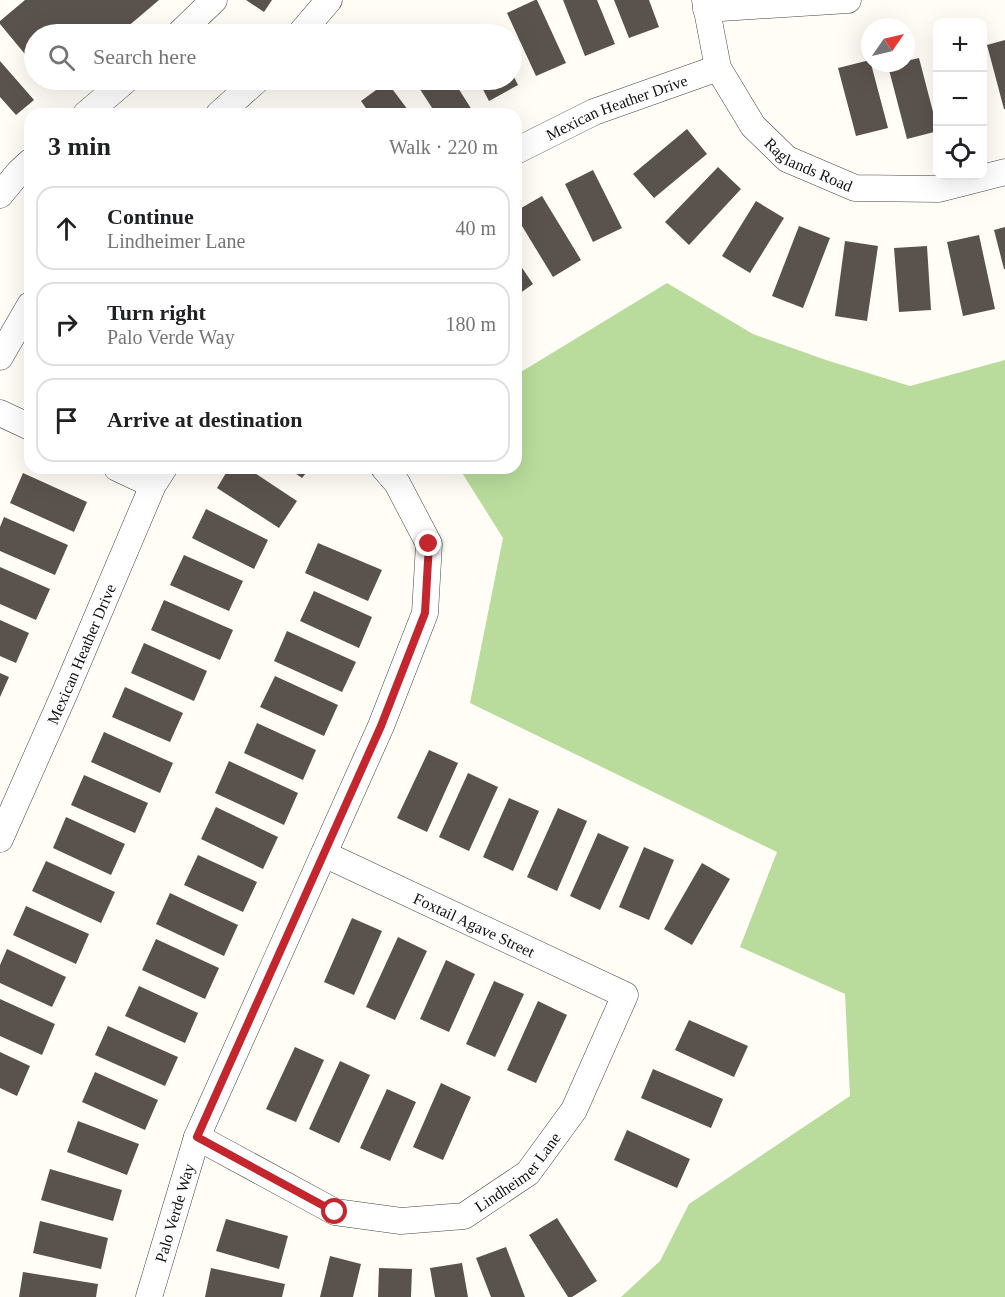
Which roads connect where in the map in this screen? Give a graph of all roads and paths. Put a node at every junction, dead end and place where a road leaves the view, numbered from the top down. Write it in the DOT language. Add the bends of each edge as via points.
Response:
graph roads {
  1 [pos="214,0"];
  2 [pos="329,0"];
  3 [pos="848,0"];
  4 [pos="706,5"];
  5 [pos="189,24"];
  6 [pos="309,24"];
  7 [pos="718,68"];
  8 [pos="114,90"];
  9 [pos="246,90"];
  10 [pos="93,108"];
  11 [pos="226,108"];
  12 [pos="522,148"];
  13 [pos="24,167"];
  14 [pos="1005,172"];
  15 [pos="0,195"];
  16 [pos="24,315"];
  17 [pos="0,357"];
  18 [pos="0,413"];
  19 [pos="24,424"];
  20 [pos="389,474"];
  21 [pos="158,476"];
  22 [pos="0,839"];
  23 [pos="324,854"];
  24 [pos="625,995"];
  25 [pos="197,1137"];
  26 [pos="149,1297"];
  1 -- 5 [label="street"];
  2 -- 6 [label="street"];
  3 -- 4 [label="street"];
  4 -- 7 [label="street, Raglands Road"];
  7 -- 12 [label="street, Mexican Heather Drive" via="594,112"];
  7 -- 14 [label="street, Raglands Road" via="753,126 787,159 855,188 939,189"];
  8 -- 10 [label="street"];
  9 -- 11 [label="street"];
  13 -- 15 [label="street"];
  16 -- 17 [label="street"];
  18 -- 19 [label="street"];
  20 -- 23 [label="street, Palo Verde Way" via="429,544 425,613 381,726"];
  21 -- 22 [label="street, Mexican Heather Drive"];
  23 -- 24 [label="street, Foxtail Agave Street"];
  23 -- 25 [label="street, Palo Verde Way"];
  24 -- 25 [label="street, Lindheimer Lane" via="574,1110 528,1173 464,1216 401,1221 335,1212"];
  25 -- 26 [label="street, Palo Verde Way"];
}
